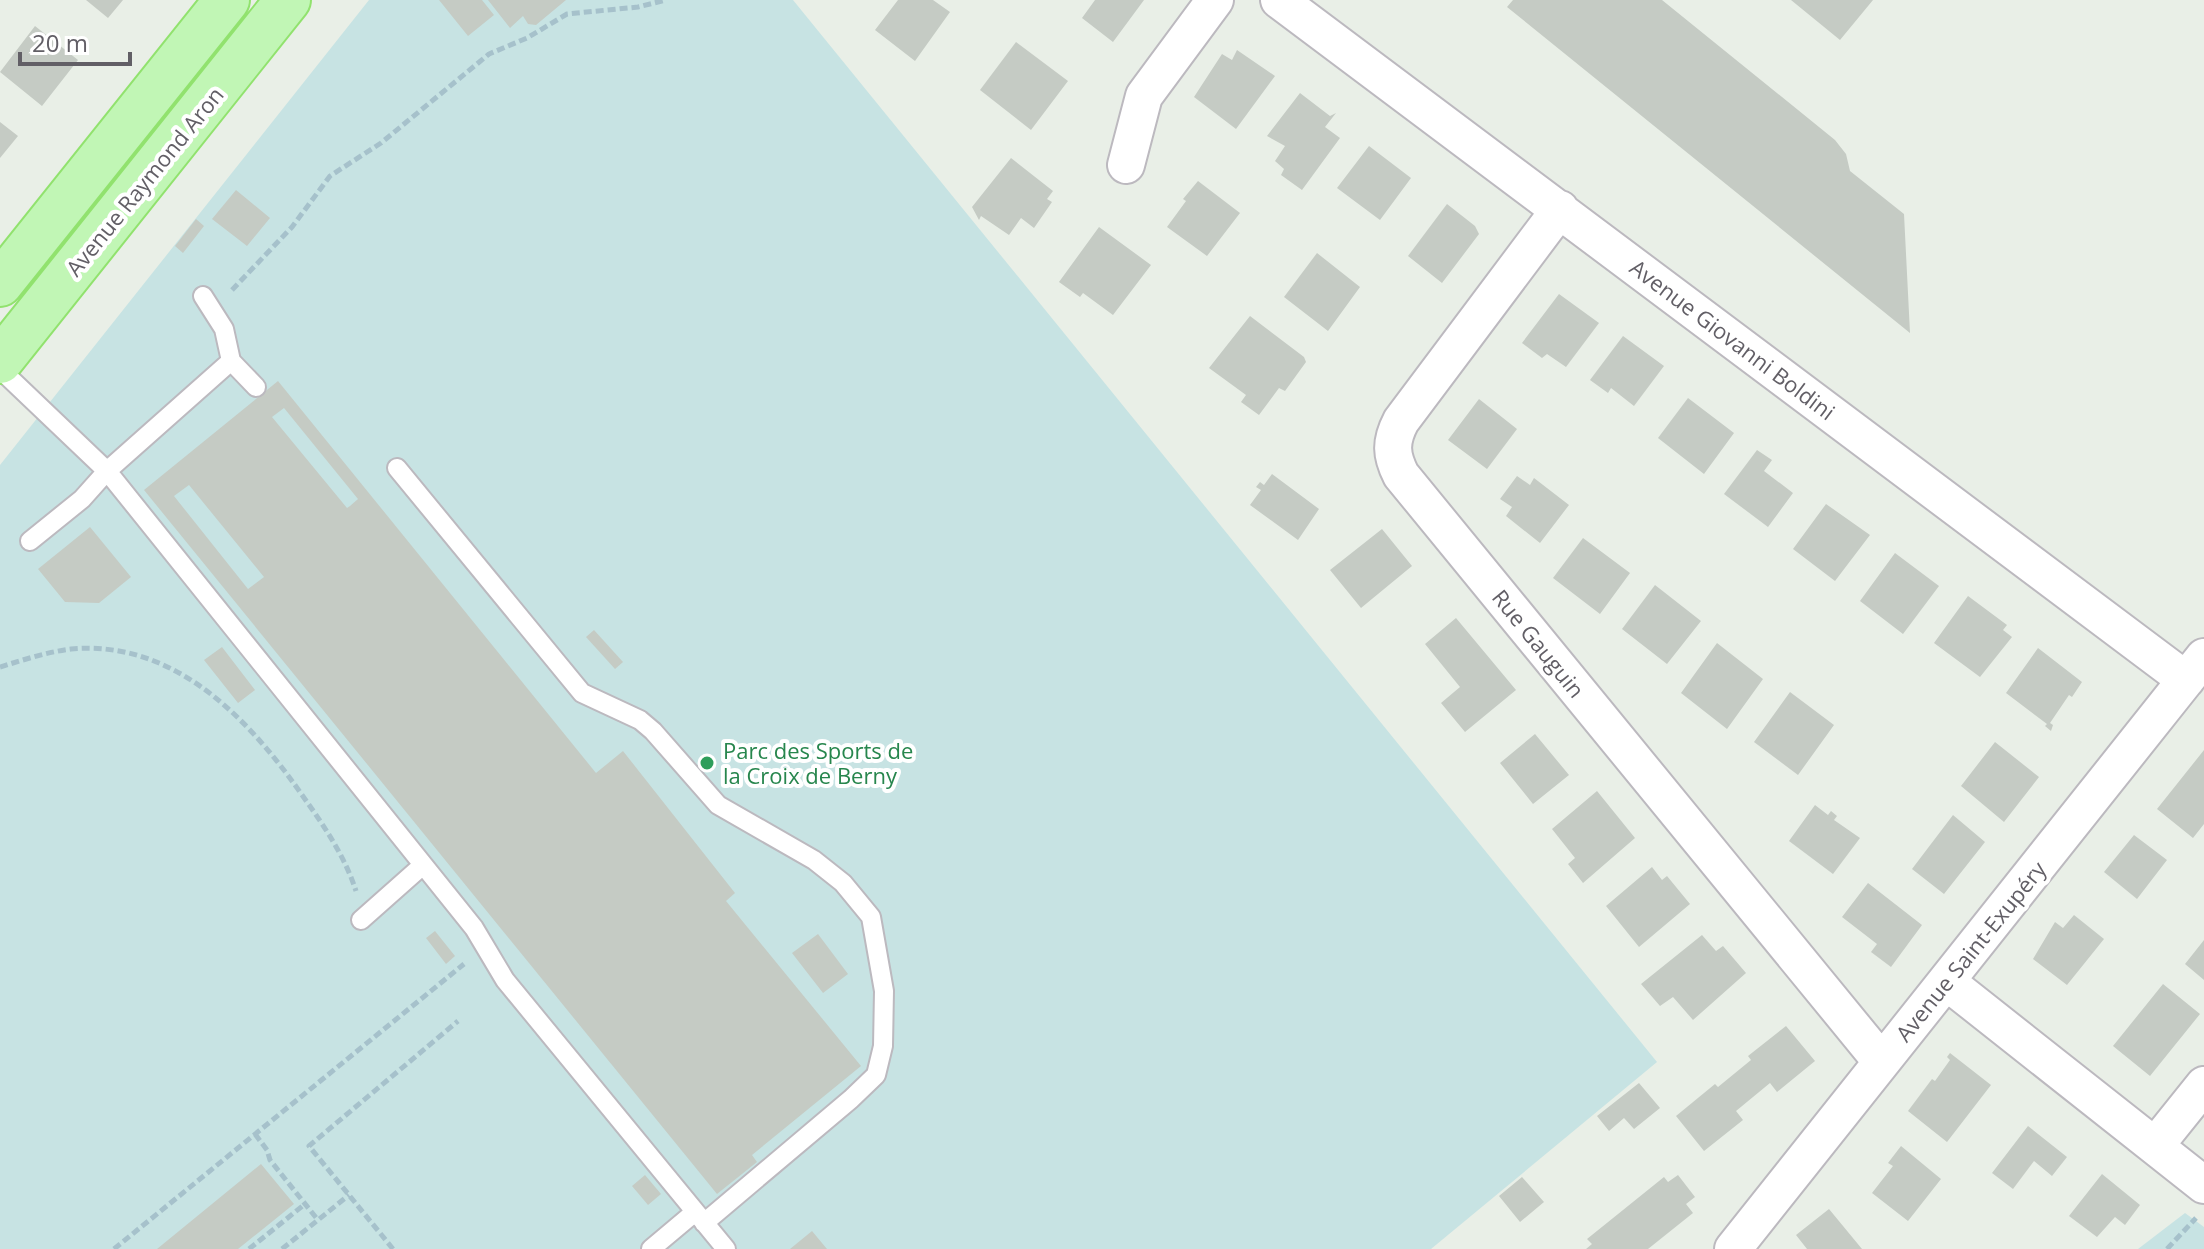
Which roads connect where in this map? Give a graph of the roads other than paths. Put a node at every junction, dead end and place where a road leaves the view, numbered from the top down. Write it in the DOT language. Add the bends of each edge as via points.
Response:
graph roads {
  1 [pos="227,0"];
  2 [pos="288,0"];
  3 [pos="1215,0"];
  4 [pos="1279,0"];
  5 [pos="1126,165"];
  6 [pos="1560,209"];
  7 [pos="0,284"];
  8 [pos="207,304"];
  9 [pos="0,361"];
  10 [pos="231,361"];
  11 [pos="0,369"];
  12 [pos="256,387"];
  13 [pos="397,468"];
  14 [pos="107,471"];
  15 [pos="30,541"];
  16 [pos="2195,669"];
  17 [pos="423,865"];
  18 [pos="361,920"];
  19 [pos="1947,982"];
  20 [pos="1881,1061"];
  21 [pos="2204,1085"];
  22 [pos="2155,1146"];
  23 [pos="2202,1199"];
  24 [pos="699,1217"];
  25 [pos="1737,1247"];
  26 [pos="651,1249"];
  27 [pos="726,1249"];
  1 -- 7 [label="main road"];
  2 -- 9 [label="main road, Avenue Raymond Aron"];
  3 -- 5 [label="street" via="1144,96"];
  4 -- 6 [label="street, Avenue Giovanni Boldini"];
  6 -- 16 [label="street, Avenue Giovanni Boldini"];
  6 -- 20 [label="street, Rue Gauguin" via="1401,421 1394,434 1395,463"];
  8 -- 10 [label="lane" via="224,329"];
  10 -- 12 [label="lane"];
  10 -- 14 [label="lane"];
  11 -- 14 [label="lane"];
  13 -- 24 [label="lane" via="582,693 640,720 718,805 814,860 843,883 871,917 884,991 883,1046 876,1075"];
  14 -- 15 [label="lane"];
  14 -- 17 [label="lane"];
  16 -- 19 [label="street, Avenue Saint-Exupéry"];
  17 -- 18 [label="lane"];
  17 -- 24 [label="lane" via="488,949 505,980"];
  19 -- 20 [label="street, Avenue Saint-Exupéry"];
  19 -- 22 [label="street"];
  20 -- 25 [label="street, Avenue Saint-Exupéry"];
  21 -- 22 [label="street"];
  22 -- 23 [label="street"];
  24 -- 26 [label="lane"];
  24 -- 27 [label="lane"];
}
